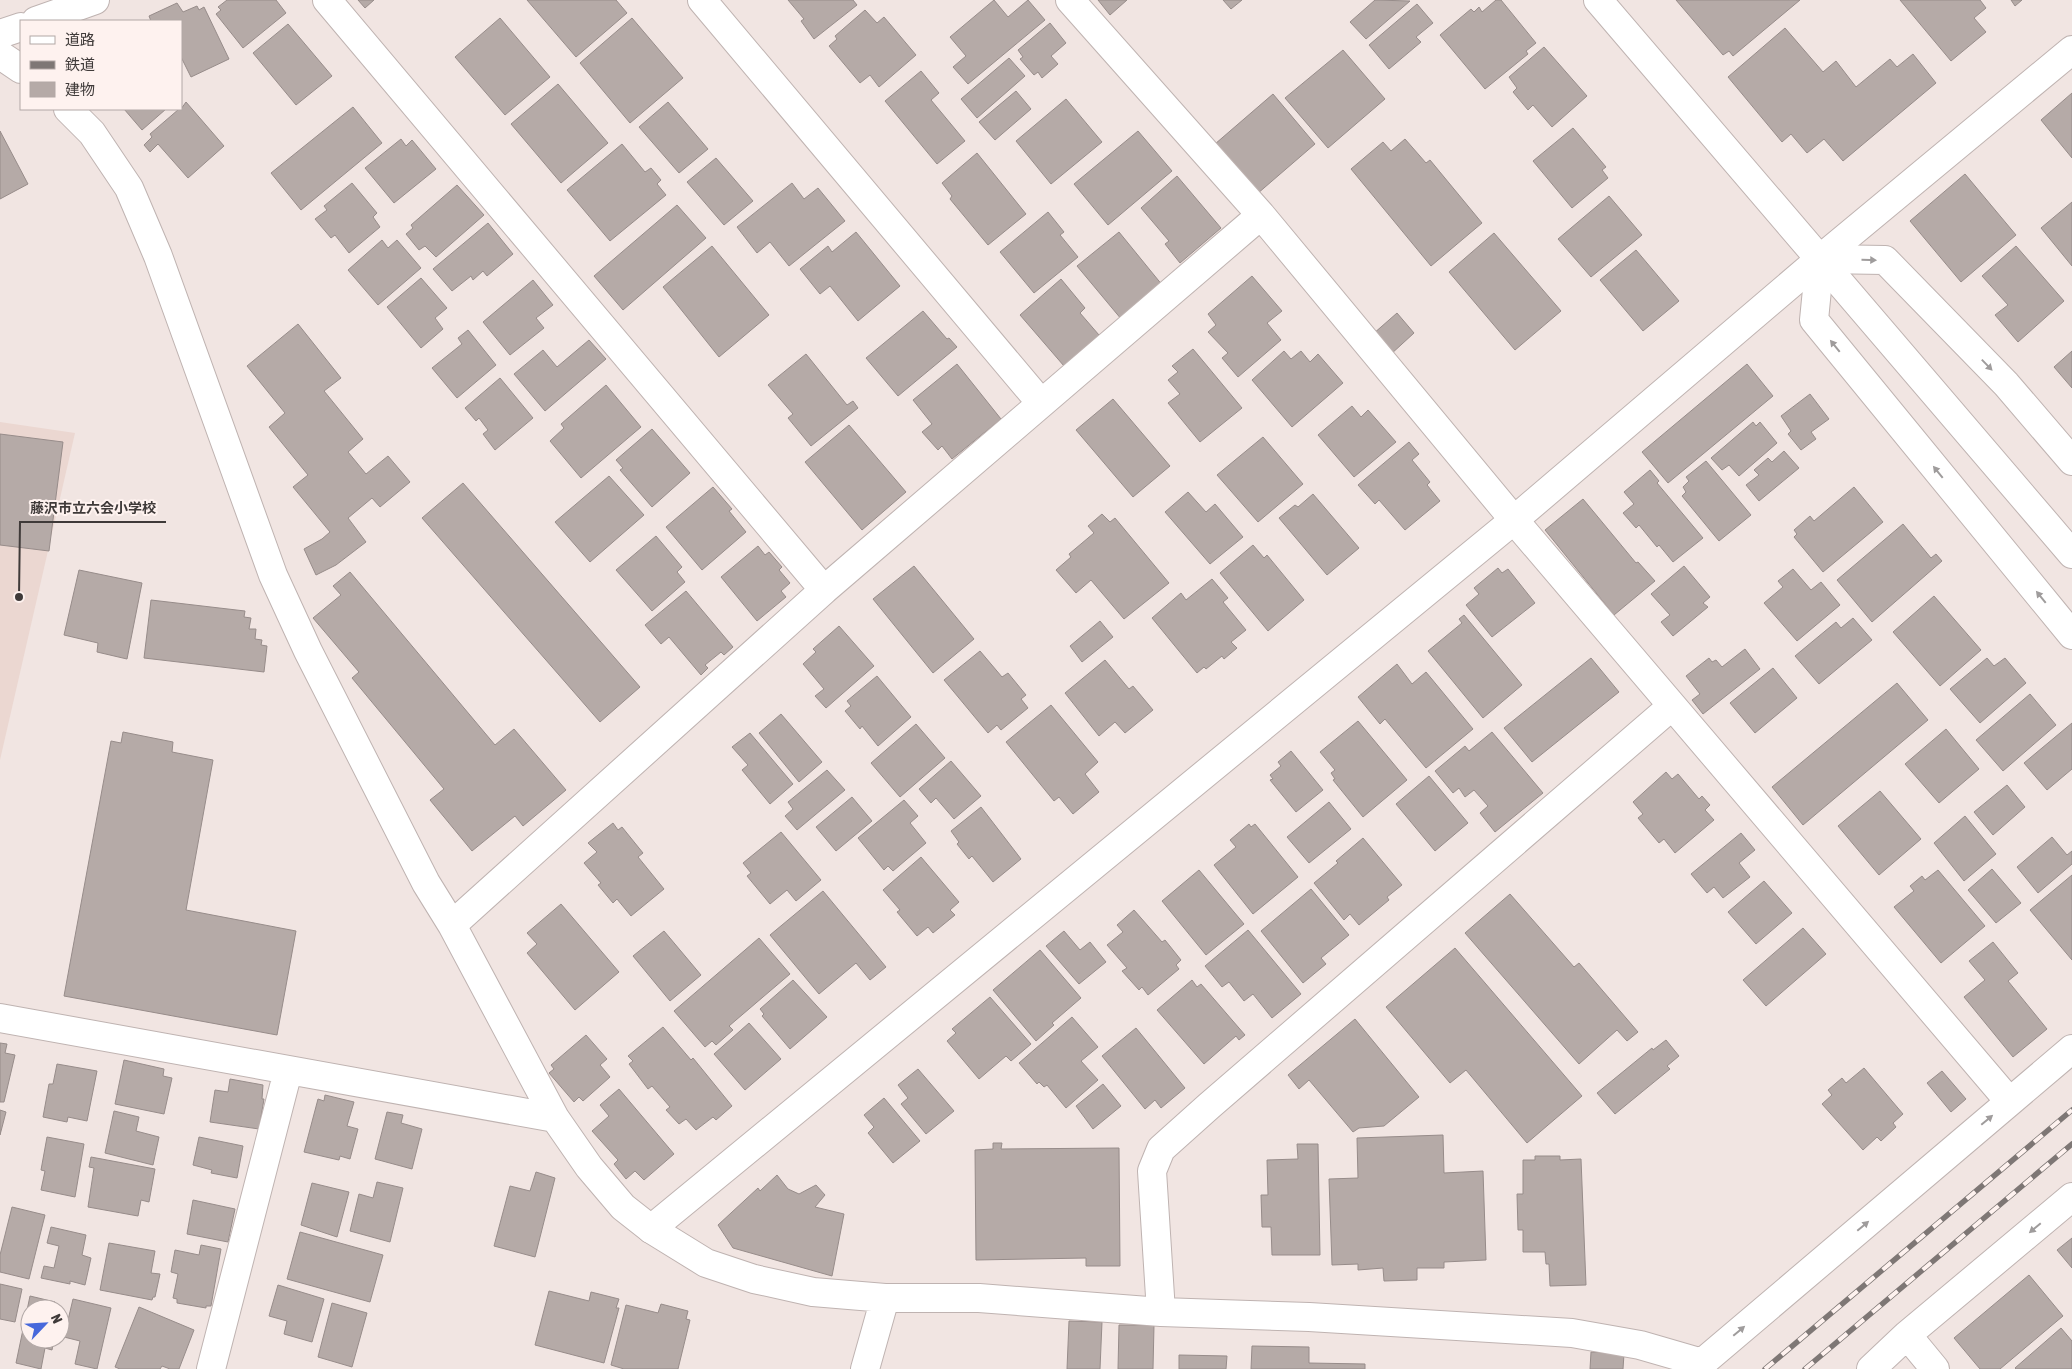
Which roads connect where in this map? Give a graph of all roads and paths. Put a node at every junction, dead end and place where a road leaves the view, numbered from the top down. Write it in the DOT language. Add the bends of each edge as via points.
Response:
graph roads {
  1 [pos="327,0"];
  2 [pos="702,0"];
  3 [pos="1070,0"];
  4 [pos="1598,0"];
  5 [pos="90,1"];
  6 [pos="39,20"];
  7 [pos="20,26"];
  8 [pos="0,34"];
  9 [pos="2072,50"];
  10 [pos="0,55"];
  11 [pos="20,68"];
  12 [pos="69,110"];
  13 [pos="1261,215"];
  14 [pos="1820,258"];
  15 [pos="1041,403"];
  16 [pos="2072,461"];
  17 [pos="1514,520"];
  18 [pos="2072,554"];
  19 [pos="824,590"];
  20 [pos="2072,635"];
  21 [pos="1672,706"];
  22 [pos="452,925"];
  23 [pos="0,1018"];
  24 [pos="2072,1049"];
  25 [pos="288,1070"];
  26 [pos="2009,1102"];
  27 [pos="555,1118"];
  28 [pos="2072,1197"];
  29 [pos="650,1229"];
  30 [pos="885,1298"];
  31 [pos="1162,1312"];
  32 [pos="1907,1335"];
  33 [pos="211,1369"];
  34 [pos="865,1369"];
  35 [pos="1871,1369"];
  36 [pos="1935,1369"];
  1 -- 19 [label="street"];
  2 -- 15 [label="street"];
  3 -- 13 [label="street"];
  4 -- 14 [label="street"];
  5 -- 6 [label="street"];
  7 -- 8 [label="street"];
  9 -- 14 [label="street"];
  10 -- 11 [label="street"];
  12 -- 22 [label="street" via="92,133 129,188 158,256 273,575 426,883"];
  13 -- 15 [label="street"];
  13 -- 17 [label="street"];
  14 -- 16 [label="street, one-way" via="1885,260 2006,384"];
  14 -- 17 [label="street"];
  14 -- 18 [label="street"];
  20 -- 14 [label="street, one-way" via="1814,320"];
  15 -- 19 [label="street"];
  17 -- 21 [label="street"];
  17 -- 29 [label="street"];
  19 -- 22 [label="street"];
  21 -- 26 [label="street"];
  21 -- 31 [label="street" via="1161,1149 1152,1171"];
  22 -- 27 [label="street"];
  23 -- 25 [label="street"];
  24 -- 26 [label="street"];
  25 -- 27 [label="street"];
  25 -- 33 [label="street"];
  31 -- 26 [label="street, one-way" via="1309,1317 1572,1333 1640,1345 1702,1363"];
  27 -- 29 [label="street" via="589,1167 623,1207"];
  28 -- 32 [label="street, one-way"];
  29 -- 30 [label="street" via="706,1263 754,1279 813,1292"];
  30 -- 31 [label="street" via="979,1298"];
  30 -- 34 [label="street"];
  32 -- 35 [label="street"];
  32 -- 36 [label="street"];
}
